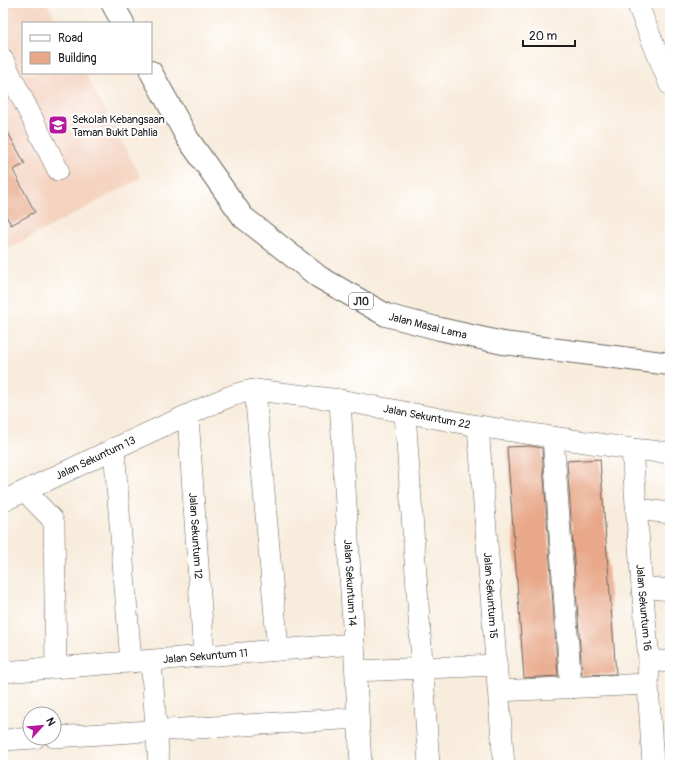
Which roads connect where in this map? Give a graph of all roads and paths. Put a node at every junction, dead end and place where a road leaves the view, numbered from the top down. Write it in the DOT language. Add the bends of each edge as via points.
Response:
graph roads {
  1 [pos="112,3"];
  2 [pos="637,3"];
  3 [pos="123,22"];
  4 [pos="3,60"];
  5 [pos="152,74"];
  6 [pos="670,85"];
  7 [pos="58,170"];
  8 [pos="670,364"];
  9 [pos="255,390"];
  10 [pos="340,400"];
  11 [pos="405,413"];
  12 [pos="188,416"];
  13 [pos="478,426"];
  14 [pos="553,437"];
  15 [pos="114,448"];
  16 [pos="632,449"];
  17 [pos="670,453"];
  18 [pos="25,491"];
  19 [pos="3,501"];
  20 [pos="637,509"];
  21 [pos="670,513"];
  22 [pos="642,587"];
  23 [pos="670,590"];
  24 [pos="354,644"];
  25 [pos="278,650"];
  26 [pos="204,656"];
  27 [pos="649,660"];
  28 [pos="151,661"];
  29 [pos="131,662"];
  30 [pos="670,662"];
  31 [pos="496,665"];
  32 [pos="56,668"];
  33 [pos="422,668"];
  34 [pos="356,671"];
  35 [pos="4,672"];
  36 [pos="648,684"];
  37 [pos="571,688"];
  38 [pos="498,691"];
  39 [pos="358,718"];
  40 [pos="156,730"];
  41 [pos="62,736"];
  42 [pos="22,739"];
  43 [pos="3,740"];
  44 [pos="661,740"];
  45 [pos="159,765"];
  46 [pos="361,765"];
  47 [pos="429,765"];
  48 [pos="504,765"];
  49 [pos="654,765"];
  1 -- 3 [label="main road"];
  2 -- 6 [label="street"];
  4 -- 7 [label="street"];
  5 -- 8 [label="main road, Jalan Masai Lama / J10" via="188,139 242,217 319,277 386,315 503,343"];
  9 -- 10 [label="street, Jalan Sekuntum 22"];
  9 -- 12 [label="street, Jalan Sekuntum 22" via="243,391"];
  9 -- 25 [label="street"];
  10 -- 11 [label="street, Jalan Sekuntum 22"];
  10 -- 24 [label="street, Jalan Sekuntum 14"];
  11 -- 13 [label="street, Jalan Sekuntum 22"];
  11 -- 33 [label="street"];
  12 -- 15 [label="street, Jalan Sekuntum 13"];
  12 -- 26 [label="street, Jalan Sekuntum 12"];
  13 -- 14 [label="street, Jalan Sekuntum 22"];
  13 -- 31 [label="street, Jalan Sekuntum 15"];
  14 -- 16 [label="street, Jalan Sekuntum 22"];
  14 -- 37 [label="street"];
  15 -- 18 [label="street, Jalan Sekuntum 13"];
  15 -- 29 [label="street"];
  16 -- 17 [label="street, Jalan Sekuntum 22"];
  16 -- 20 [label="street, Jalan Sekuntum 16"];
  18 -- 19 [label="street, Jalan Sekuntum 13"];
  18 -- 32 [label="street" via="54,521"];
  20 -- 21 [label="street"];
  20 -- 22 [label="street, Jalan Sekuntum 16"];
  22 -- 23 [label="street"];
  22 -- 27 [label="street, Jalan Sekuntum 16"];
  24 -- 25 [label="street, Jalan Sekuntum 11"];
  24 -- 34 [label="street, Jalan Sekuntum 14"];
  25 -- 26 [label="street, Jalan Sekuntum 11"];
  26 -- 28 [label="street, Jalan Sekuntum 11"];
  27 -- 30 [label="street"];
  27 -- 36 [label="street, Jalan Sekuntum 16"];
  28 -- 29 [label="street, Jalan Sekuntum 11"];
  28 -- 40 [label="street"];
  29 -- 32 [label="street, Jalan Sekuntum 11"];
  31 -- 33 [label="street"];
  31 -- 38 [label="street, Jalan Sekuntum 15"];
  32 -- 35 [label="street, Jalan Sekuntum 11"];
  33 -- 34 [label="street"];
  33 -- 47 [label="street"];
  34 -- 39 [label="street, Jalan Sekuntum 14"];
  36 -- 37 [label="street"];
  36 -- 44 [label="street, Jalan Sekuntum 16"];
  37 -- 38 [label="street"];
  38 -- 48 [label="street, Jalan Sekuntum 15"];
  39 -- 40 [label="street"];
  39 -- 46 [label="street, Jalan Sekuntum 14"];
  40 -- 41 [label="street"];
  40 -- 45 [label="street"];
  42 -- 43 [label="street"];
  44 -- 49 [label="street, Jalan Sekuntum 16"];
}
